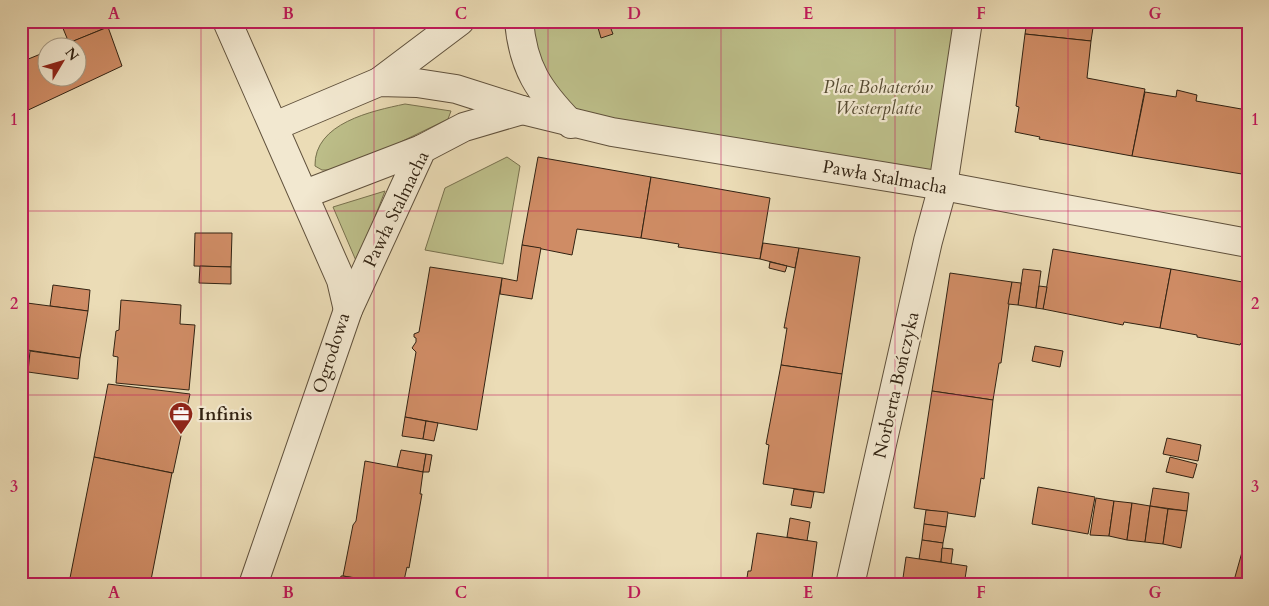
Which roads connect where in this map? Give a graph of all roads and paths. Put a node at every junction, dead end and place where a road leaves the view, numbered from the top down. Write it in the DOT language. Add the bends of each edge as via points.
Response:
graph roads {
  1 [pos="227,21"];
  2 [pos="460,21"];
  3 [pos="519,21"];
  4 [pos="968,21"];
  5 [pos="380,82"];
  6 [pos="522,110"];
  7 [pos="571,124"];
  8 [pos="275,126"];
  9 [pos="422,149"];
  10 [pos="943,186"];
  11 [pos="304,194"];
  12 [pos="1248,243"];
  13 [pos="348,310"];
  14 [pos="253,585"];
  15 [pos="850,585"];
  1 -- 8 [label="street, Ogrodowa"];
  2 -- 5 [label="street"];
  3 -- 7 [label="street" via="521,45 534,79"];
  4 -- 10 [label="street"];
  5 -- 6 [label="street, Pawła Stalmacha" via="456,89"];
  5 -- 8 [label="street, Pawła Stalmacha"];
  6 -- 7 [label="street, Pawła Stalmacha"];
  6 -- 9 [label="street, Pawła Stalmacha" via="464,127"];
  7 -- 10 [label="street, Pawła Stalmacha"];
  8 -- 11 [label="street, Ogrodowa"];
  9 -- 11 [label="street"];
  9 -- 13 [label="street, Pawła Stalmacha"];
  10 -- 12 [label="street, Pawła Stalmacha"];
  10 -- 15 [label="street, Norberta Bończyka"];
  11 -- 13 [label="street, Ogrodowa" via="341,280"];
  13 -- 14 [label="street, Ogrodowa"];
}
